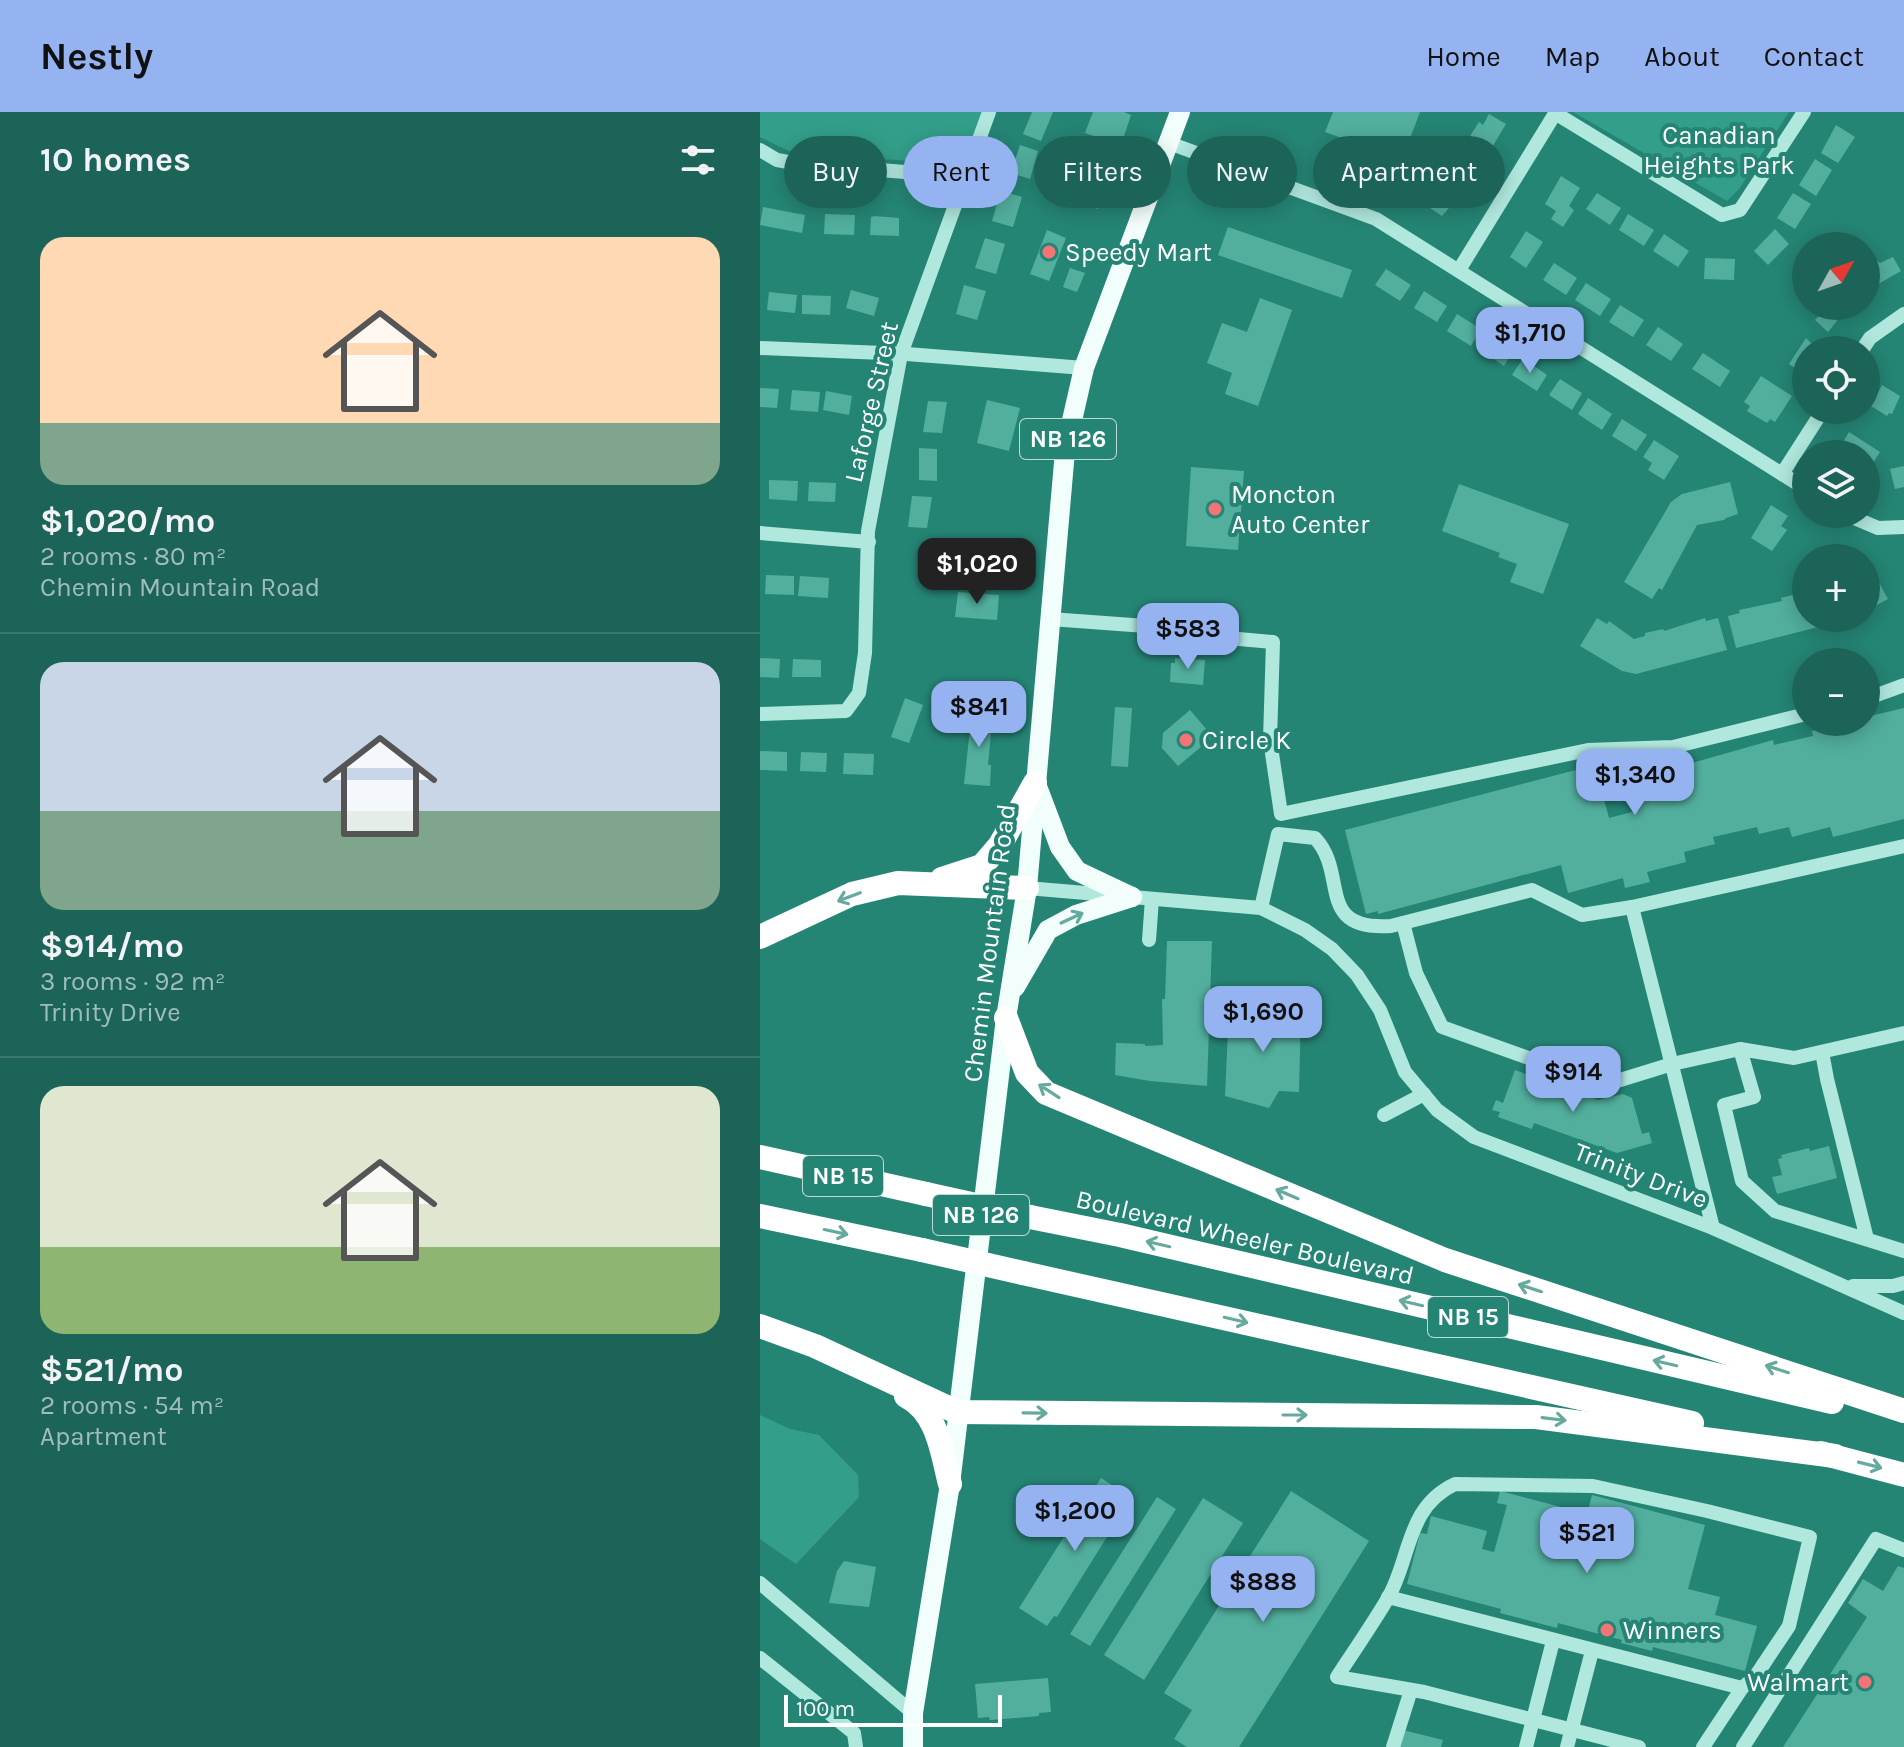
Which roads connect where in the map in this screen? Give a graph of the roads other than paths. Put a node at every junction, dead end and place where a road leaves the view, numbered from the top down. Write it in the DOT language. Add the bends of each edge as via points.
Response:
graph roads {
  1 [pos="989,112"];
  2 [pos="1180,112"];
  3 [pos="1556,112"];
  4 [pos="1804,112"];
  5 [pos="981,136"];
  6 [pos="1171,137"];
  7 [pos="1171,144"];
  8 [pos="760,150"];
  9 [pos="903,172"];
  10 [pos="955,208"];
  11 [pos="1144,208"];
  12 [pos="1459,270"];
  13 [pos="1904,314"];
  14 [pos="1873,336"];
  15 [pos="760,348"];
  16 [pos="901,354"];
  17 [pos="1084,368"];
  18 [pos="1814,424"];
  19 [pos="1782,474"];
  20 [pos="1792,480"];
  21 [pos="1904,527"];
  22 [pos="1880,528"];
  23 [pos="760,533"];
  24 [pos="869,542"];
  25 [pos="1050,619"];
  26 [pos="1904,685"];
  27 [pos="1880,694"];
  28 [pos="760,714"];
  29 [pos="1792,717"];
  30 [pos="1035,783"];
  31 [pos="1281,814"];
  32 [pos="1278,834"];
  33 [pos="1904,846"];
  34 [pos="925,884"];
  35 [pos="1027,888"];
  36 [pos="1142,898"];
  37 [pos="1632,907"];
  38 [pos="1261,908"];
  39 [pos="1403,923"];
  40 [pos="760,937"];
  41 [pos="1149,940"];
  42 [pos="1007,1008"];
  43 [pos="1904,1033"];
  44 [pos="1740,1049"];
  45 [pos="1822,1052"];
  46 [pos="1672,1064"];
  47 [pos="1424,1094"];
  48 [pos="1384,1115"];
  49 [pos="760,1157"];
  50 [pos="760,1216"];
  51 [pos="1713,1228"];
  52 [pos="1867,1239"];
  53 [pos="1904,1251"];
  54 [pos="1904,1283"];
  55 [pos="1842,1285"];
  56 [pos="1904,1313"];
  57 [pos="767,1329"];
  58 [pos="1904,1411"];
  59 [pos="957,1412"];
  60 [pos="1904,1419"];
  61 [pos="1835,1456"];
  62 [pos="1904,1475"];
  63 [pos="950,1484"];
  64 [pos="1904,1550"];
  65 [pos="760,1583"];
  66 [pos="1388,1597"];
  67 [pos="1553,1641"];
  68 [pos="1592,1651"];
  69 [pos="760,1658"];
  70 [pos="1742,1688"];
  71 [pos="1411,1690"];
  72 [pos="913,1713"];
  73 [pos="1533,1719"];
  74 [pos="1571,1729"];
  75 [pos="856,1747"];
  76 [pos="913,1747"];
  77 [pos="1393,1747"];
  78 [pos="1526,1747"];
  79 [pos="1567,1747"];
  80 [pos="1639,1747"];
  81 [pos="1703,1747"];
  82 [pos="1743,1747"];
  1 -- 5 [label="street, Laforge Street"];
  2 -- 6 [label="main road, Chemin Mountain Road / NB 126"];
  3 -- 4 [label="street" via="1722,215 1740,210"];
  3 -- 12 [label="street"];
  7 -- 12 [label="street" via="1376,219"];
  8 -- 9 [label="street" via="794,163"];
  10 -- 16 [label="street, Laforge Street"];
  11 -- 17 [label="main road, Chemin Mountain Road / NB 126"];
  12 -- 19 [label="street"];
  13 -- 14 [label="street"];
  15 -- 16 [label="street"];
  16 -- 17 [label="street"];
  16 -- 24 [label="street, Laforge Street"];
  17 -- 25 [label="main road, Chemin Mountain Road / NB 126" via="1065,451"];
  18 -- 19 [label="street"];
  19 -- 20 [label="street"];
  21 -- 22 [label="street"];
  23 -- 24 [label="street"];
  24 -- 28 [label="street, Laforge Street" via="859,693 846,711"];
  25 -- 30 [label="main road, Chemin Mountain Road / NB 126"];
  25 -- 31 [label="street" via="1273,642 1270,740"];
  26 -- 27 [label="street"];
  29 -- 31 [label="street" via="1673,747 1588,750"];
  30 -- 34 [label="highway" via="982,866"];
  30 -- 35 [label="main road, Chemin Mountain Road / NB 126"];
  30 -- 36 [label="main road" via="1060,847 1077,871"];
  31 -- 32 [label="street"];
  32 -- 38 [label="street"];
  32 -- 39 [label="street" via="1315,838 1324,847 1340,908 1351,920 1368,928"];
  33 -- 37 [label="street"];
  34 -- 35 [label="highway"];
  34 -- 40 [label="highway, one-way" via="898,883 852,894"];
  35 -- 36 [label="street, Trinity Drive"];
  35 -- 42 [label="main road, Chemin Mountain Road / NB 126"];
  36 -- 38 [label="street, Trinity Drive"];
  36 -- 41 [label="street"];
  42 -- 36 [label="main road, one-way" via="1048,930 1076,915"];
  37 -- 39 [label="street" via="1582,915 1532,890"];
  37 -- 46 [label="street"];
  38 -- 47 [label="street, Trinity Drive" via="1305,930 1357,975 1380,1010 1405,1072"];
  39 -- 46 [label="street" via="1416,973 1442,1027 1604,1085"];
  58 -- 42 [label="highway, one-way" via="1445,1260 1046,1093 1027,1073"];
  42 -- 59 [label="main road, Chemin Mountain Road / NB 126"];
  43 -- 45 [label="street"];
  44 -- 45 [label="street" via="1794,1058"];
  44 -- 46 [label="street"];
  44 -- 52 [label="street" via="1754,1097 1724,1105 1742,1181 1775,1211"];
  45 -- 52 [label="street"];
  46 -- 51 [label="street"];
  47 -- 48 [label="street"];
  47 -- 51 [label="street, Trinity Drive" via="1474,1137"];
  60 -- 49 [label="highway, Boulevard Wheeler Boulevard / NB 15, one-way, bridge" via="1120,1235"];
  50 -- 61 [label="highway, NB 15, one-way, bridge"];
  51 -- 55 [label="street, Trinity Drive"];
  52 -- 53 [label="street"];
  54 -- 55 [label="street"];
  55 -- 56 [label="street, Trinity Drive"];
  57 -- 59 [label="highway"];
  57 -- 63 [label="highway" via="915,1401 937,1433"];
  59 -- 61 [label="highway, one-way" via="1536,1417"];
  59 -- 63 [label="main road, Chemin Mountain Road / NB 126"];
  61 -- 62 [label="highway, NB 15, one-way"];
  63 -- 72 [label="main road, Chemin Mountain Road / NB 126"];
  64 -- 82 [label="street" via="1876,1539"];
  65 -- 72 [label="street"];
  66 -- 67 [label="street"];
  66 -- 70 [label="street" via="1410,1533 1439,1491 1455,1484 1593,1486 1810,1537 1789,1626"];
  66 -- 71 [label="street" via="1337,1677"];
  67 -- 68 [label="street"];
  67 -- 73 [label="street"];
  68 -- 70 [label="street"];
  68 -- 74 [label="street"];
  69 -- 75 [label="street" via="854,1733"];
  70 -- 81 [label="street"];
  71 -- 73 [label="street"];
  71 -- 77 [label="street"];
  72 -- 76 [label="main road, Chemin Mountain Road / NB 126"];
  73 -- 74 [label="street"];
  73 -- 78 [label="street"];
  74 -- 79 [label="street"];
  74 -- 80 [label="street"];
}
